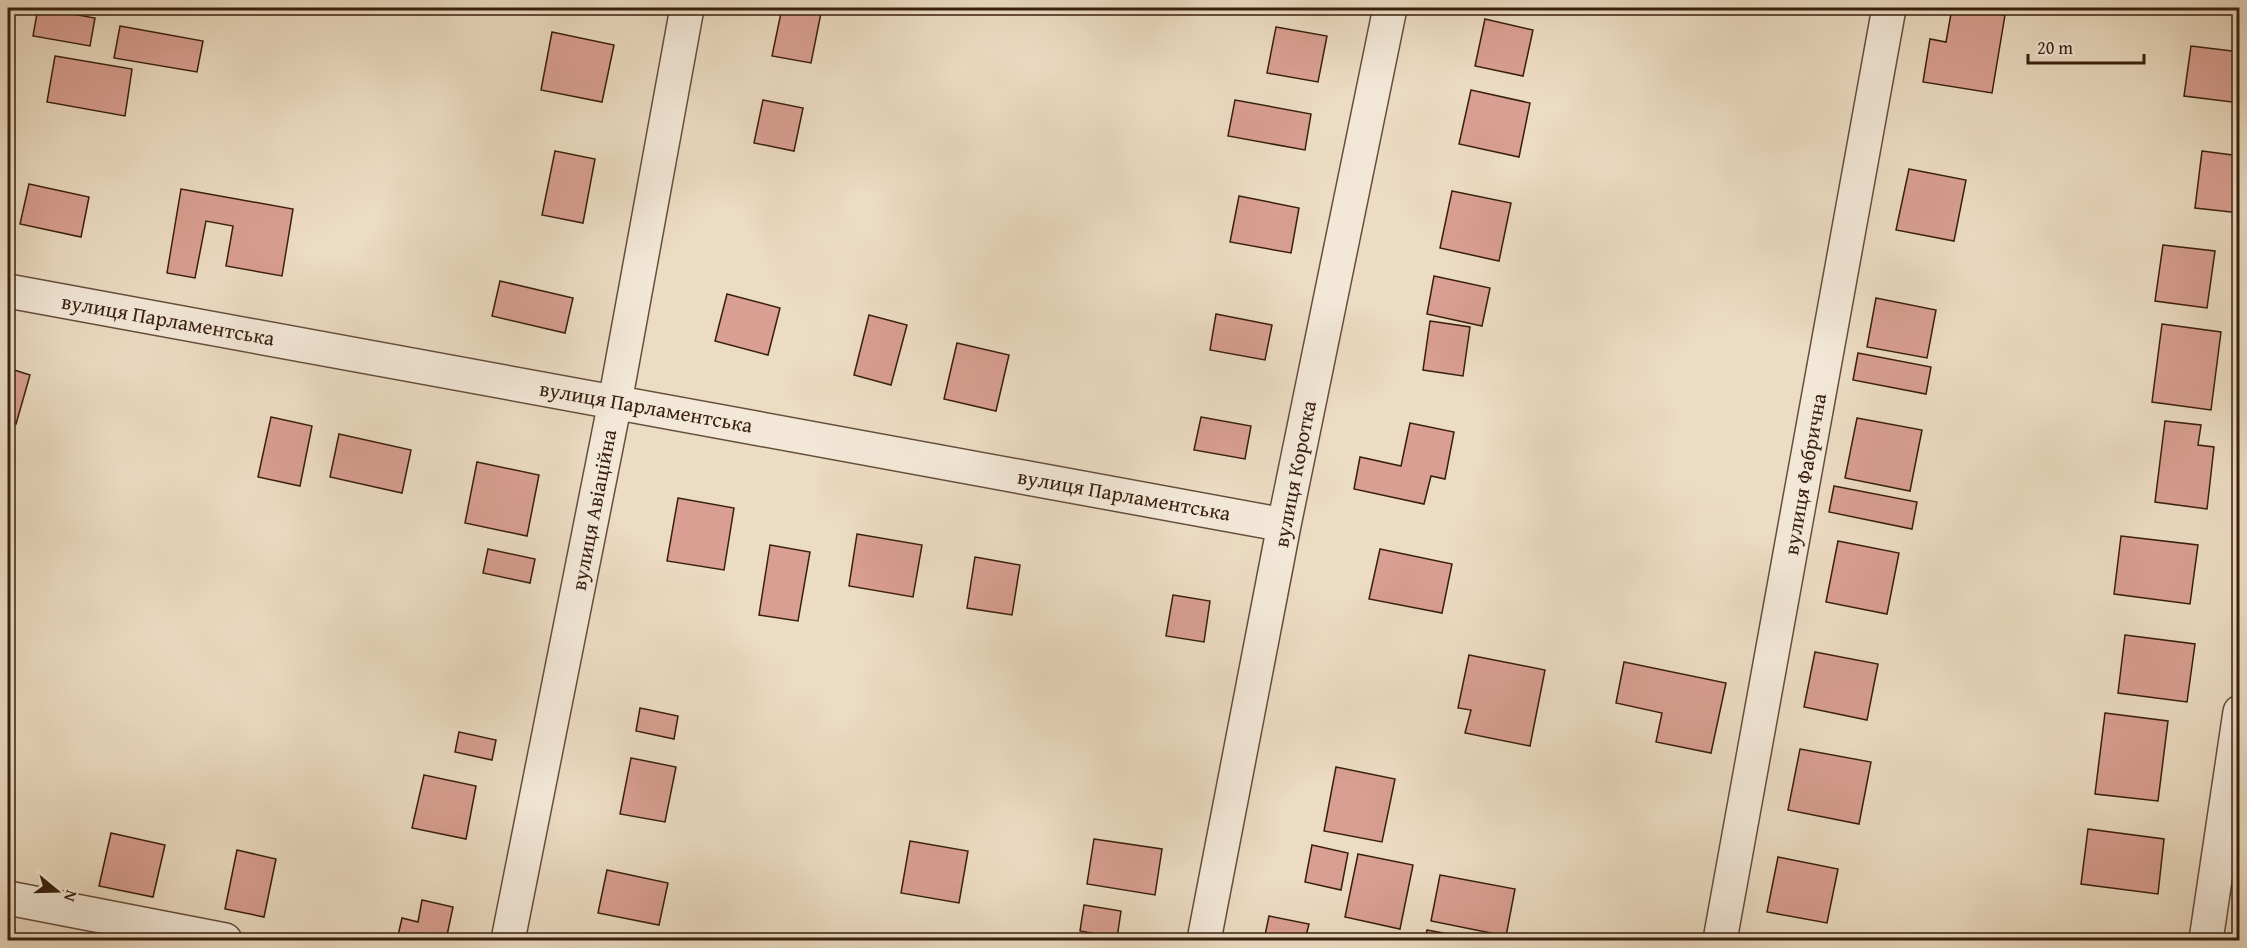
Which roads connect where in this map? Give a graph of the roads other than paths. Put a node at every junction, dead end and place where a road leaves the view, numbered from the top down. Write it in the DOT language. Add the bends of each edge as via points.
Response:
graph roads {
  1 [pos="687,8"];
  2 [pos="1390,8"];
  3 [pos="1889,8"];
  4 [pos="8,291"];
  5 [pos="615,402"];
  6 [pos="1284,525"];
  7 [pos="2240,712"];
  8 [pos="8,898"];
  9 [pos="225,940"];
  10 [pos="508,940"];
  11 [pos="1204,940"];
  12 [pos="1720,940"];
  13 [pos="2206,940"];
  1 -- 5 [label="street, вулиця Авіаційна"];
  2 -- 6 [label="street, вулиця Коротка"];
  3 -- 12 [label="street, вулиця Фабрична"];
  4 -- 5 [label="street, вулиця Парламентська"];
  5 -- 6 [label="street, вулиця Парламентська"];
  5 -- 10 [label="street, вулиця Авіаційна"];
  6 -- 11 [label="street, вулиця Коротка"];
  7 -- 13 [label="street"];
  8 -- 9 [label="street"];
}
